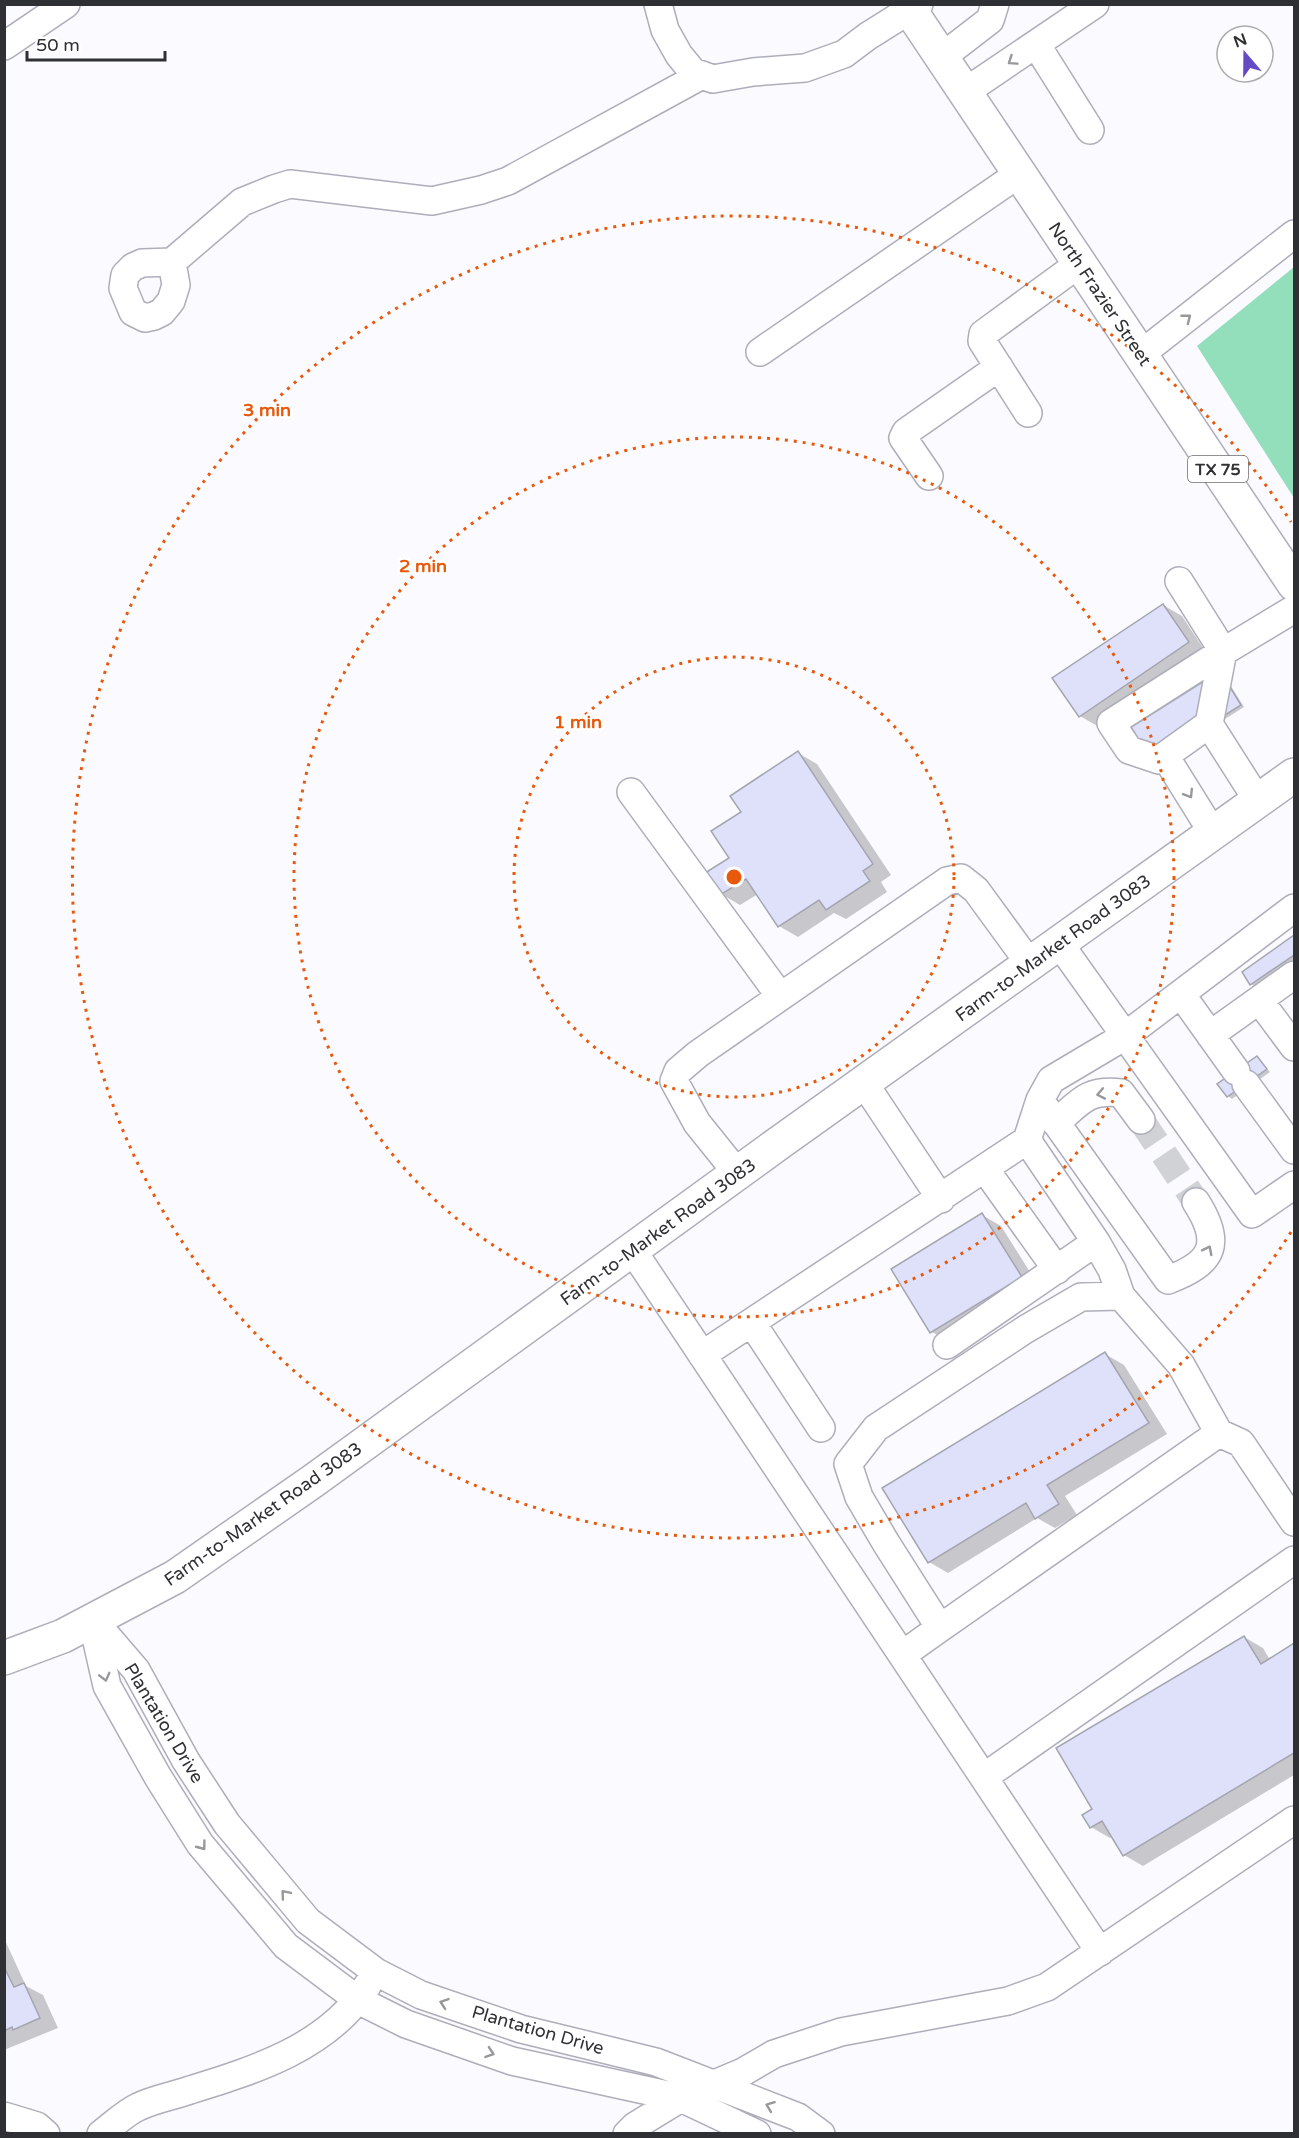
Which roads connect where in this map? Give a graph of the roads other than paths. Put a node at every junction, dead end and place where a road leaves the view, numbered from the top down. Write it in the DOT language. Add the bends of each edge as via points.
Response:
graph roads {
  1 [pos="66,4"];
  2 [pos="658,4"];
  3 [pos="995,4"];
  4 [pos="1095,4"];
  5 [pos="912,6"];
  6 [pos="1036,44"];
  7 [pos="4,46"];
  8 [pos="942,57"];
  9 [pos="702,75"];
  10 [pos="965,92"];
  11 [pos="1090,130"];
  12 [pos="1020,173"];
  13 [pos="1294,234"];
  14 [pos="172,262"];
  15 [pos="1080,263"];
  16 [pos="760,351"];
  17 [pos="1141,354"];
  18 [pos="999,367"];
  19 [pos="1028,413"];
  20 [pos="928,476"];
  21 [pos="1179,581"];
  22 [pos="1294,584"];
  23 [pos="1294,609"];
  24 [pos="1223,651"];
  25 [pos="1209,724"];
  26 [pos="1165,756"];
  27 [pos="1294,775"];
  28 [pos="631,792"];
  29 [pos="1258,801"];
  30 [pos="1213,833"];
  31 [pos="1294,908"];
  32 [pos="1059,943"];
  33 [pos="1030,964"];
  34 [pos="1294,975"];
  35 [pos="1181,994"];
  36 [pos="780,996"];
  37 [pos="1259,1000"];
  38 [pos="1210,1035"];
  39 [pos="1125,1036"];
  40 [pos="1294,1047"];
  41 [pos="864,1083"];
  42 [pos="1040,1100"];
  43 [pos="1141,1120"];
  44 [pos="1056,1123"];
  45 [pos="1286,1123"];
  46 [pos="1027,1140"];
  47 [pos="1294,1150"];
  48 [pos="986,1169"];
  49 [pos="738,1174"];
  50 [pos="1294,1185"];
  51 [pos="940,1199"];
  52 [pos="1196,1202"];
  53 [pos="1096,1242"];
  54 [pos="633,1251"];
  55 [pos="1057,1270"];
  56 [pos="1121,1296"];
  57 [pos="752,1323"];
  58 [pos="947,1345"];
  59 [pos="702,1355"];
  60 [pos="820,1428"];
  61 [pos="1219,1433"];
  62 [pos="1294,1522"];
  63 [pos="1294,1560"];
  64 [pos="93,1620"];
  65 [pos="940,1628"];
  66 [pos="902,1655"];
  67 [pos="4,1658"];
  68 [pos="984,1777"];
  69 [pos="1294,1820"];
  70 [pos="1100,1952"];
  71 [pos="376,1972"];
  72 [pos="358,2000"];
  73 [pos="712,2084"];
  74 [pos="681,2098"];
  75 [pos="4,2116"];
  76 [pos="46,2133"];
  77 [pos="101,2133"];
  78 [pos="627,2133"];
  79 [pos="757,2133"];
  80 [pos="821,2133"];
  1 -- 7 [label="street"];
  2 -- 9 [label="street" via="665,30 679,55 693,72"];
  3 -- 8 [label="street" via="990,20"];
  4 -- 6 [label="street"];
  5 -- 8 [label="main road, North Frazier Street / TX 75"];
  5 -- 9 [label="street" via="844,54 805,68 713,79"];
  6 -- 10 [label="street, one-way"];
  6 -- 11 [label="street"];
  8 -- 10 [label="main road, North Frazier Street / TX 75"];
  9 -- 14 [label="street" via="508,182 432,201 290,184 242,202"];
  10 -- 12 [label="main road, North Frazier Street / TX 75"];
  12 -- 15 [label="main road, North Frazier Street / TX 75"];
  12 -- 16 [label="street"];
  17 -- 13 [label="street, one-way"];
  15 -- 17 [label="main road, North Frazier Street / TX 75"];
  15 -- 18 [label="street" via="983,334 982,341"];
  17 -- 22 [label="main road, North Frazier Street / TX 75"];
  18 -- 19 [label="street"];
  18 -- 20 [label="street" via="906,432 903,438"];
  21 -- 24 [label="street"];
  23 -- 24 [label="street"];
  24 -- 25 [label="street"];
  24 -- 26 [label="street" via="1111,723 1129,750 1159,760"];
  25 -- 26 [label="street"];
  25 -- 29 [label="street"];
  26 -- 30 [label="street, one-way"];
  27 -- 29 [label="main road, Farm-to-Market Road 3083"];
  28 -- 36 [label="street"];
  29 -- 30 [label="main road, Farm-to-Market Road 3083"];
  30 -- 32 [label="main road, Farm-to-Market Road 3083"];
  31 -- 35 [label="street"];
  32 -- 33 [label="main road, Farm-to-Market Road 3083"];
  32 -- 39 [label="street"];
  33 -- 36 [label="street" via="976,890 961,878 947,880"];
  33 -- 41 [label="main road, Farm-to-Market Road 3083"];
  34 -- 37 [label="street"];
  35 -- 38 [label="street"];
  35 -- 39 [label="street"];
  36 -- 49 [label="street" via="698,1054 678,1071 674,1081 697,1124"];
  37 -- 38 [label="street"];
  37 -- 40 [label="street"];
  38 -- 45 [label="street" via="1241,1078"];
  39 -- 42 [label="street" via="1051,1080"];
  39 -- 50 [label="street" via="1252,1214"];
  41 -- 49 [label="main road, Farm-to-Market Road 3083"];
  41 -- 51 [label="street"];
  42 -- 44 [label="street"];
  42 -- 46 [label="street"];
  43 -- 44 [label="street, one-way" via="1121,1093 1102,1091 1083,1099"];
  44 -- 52 [label="street, one-way" via="1168,1280 1189,1272 1208,1254 1212,1240"];
  45 -- 47 [label="street"];
  46 -- 48 [label="street"];
  46 -- 53 [label="street"];
  48 -- 51 [label="street"];
  48 -- 55 [label="street"];
  49 -- 54 [label="main road, Farm-to-Market Road 3083"];
  51 -- 57 [label="street"];
  53 -- 55 [label="street"];
  53 -- 56 [label="street"];
  54 -- 59 [label="street"];
  54 -- 64 [label="main road, Farm-to-Market Road 3083" via="175,1577"];
  55 -- 58 [label="street"];
  56 -- 61 [label="street" via="1181,1365"];
  56 -- 65 [label="street" via="1081,1297 1026,1329 876,1428 848,1464 859,1497"];
  57 -- 59 [label="street"];
  57 -- 60 [label="street"];
  59 -- 66 [label="street"];
  61 -- 62 [label="street" via="1241,1443"];
  61 -- 65 [label="street"];
  63 -- 68 [label="street"];
  64 -- 67 [label="main road, Farm-to-Market Road 3083"];
  71 -- 64 [label="street, Plantation Drive, one-way" via="308,1921 227,1824 186,1761 136,1670"];
  64 -- 72 [label="street, Plantation Drive, one-way" via="107,1686 200,1844 286,1946"];
  65 -- 66 [label="street"];
  66 -- 68 [label="street"];
  68 -- 70 [label="street"];
  69 -- 70 [label="street"];
  70 -- 73 [label="street" via="1047,1987 1008,2001 841,2032 774,2054"];
  71 -- 72 [label="street"];
  73 -- 71 [label="street, Plantation Drive, one-way" via="656,2061 510,2025 421,1995"];
  72 -- 74 [label="street, Plantation Drive, one-way" via="406,2024 512,2061"];
  72 -- 77 [label="street" via="303,2047 245,2073 138,2107"];
  73 -- 74 [label="street"];
  80 -- 73 [label="street, Plantation Drive, one-way" via="798,2117"];
  74 -- 78 [label="street"];
  74 -- 79 [label="street, Plantation Drive"];
  75 -- 76 [label="street" via="37,2126"];
}
